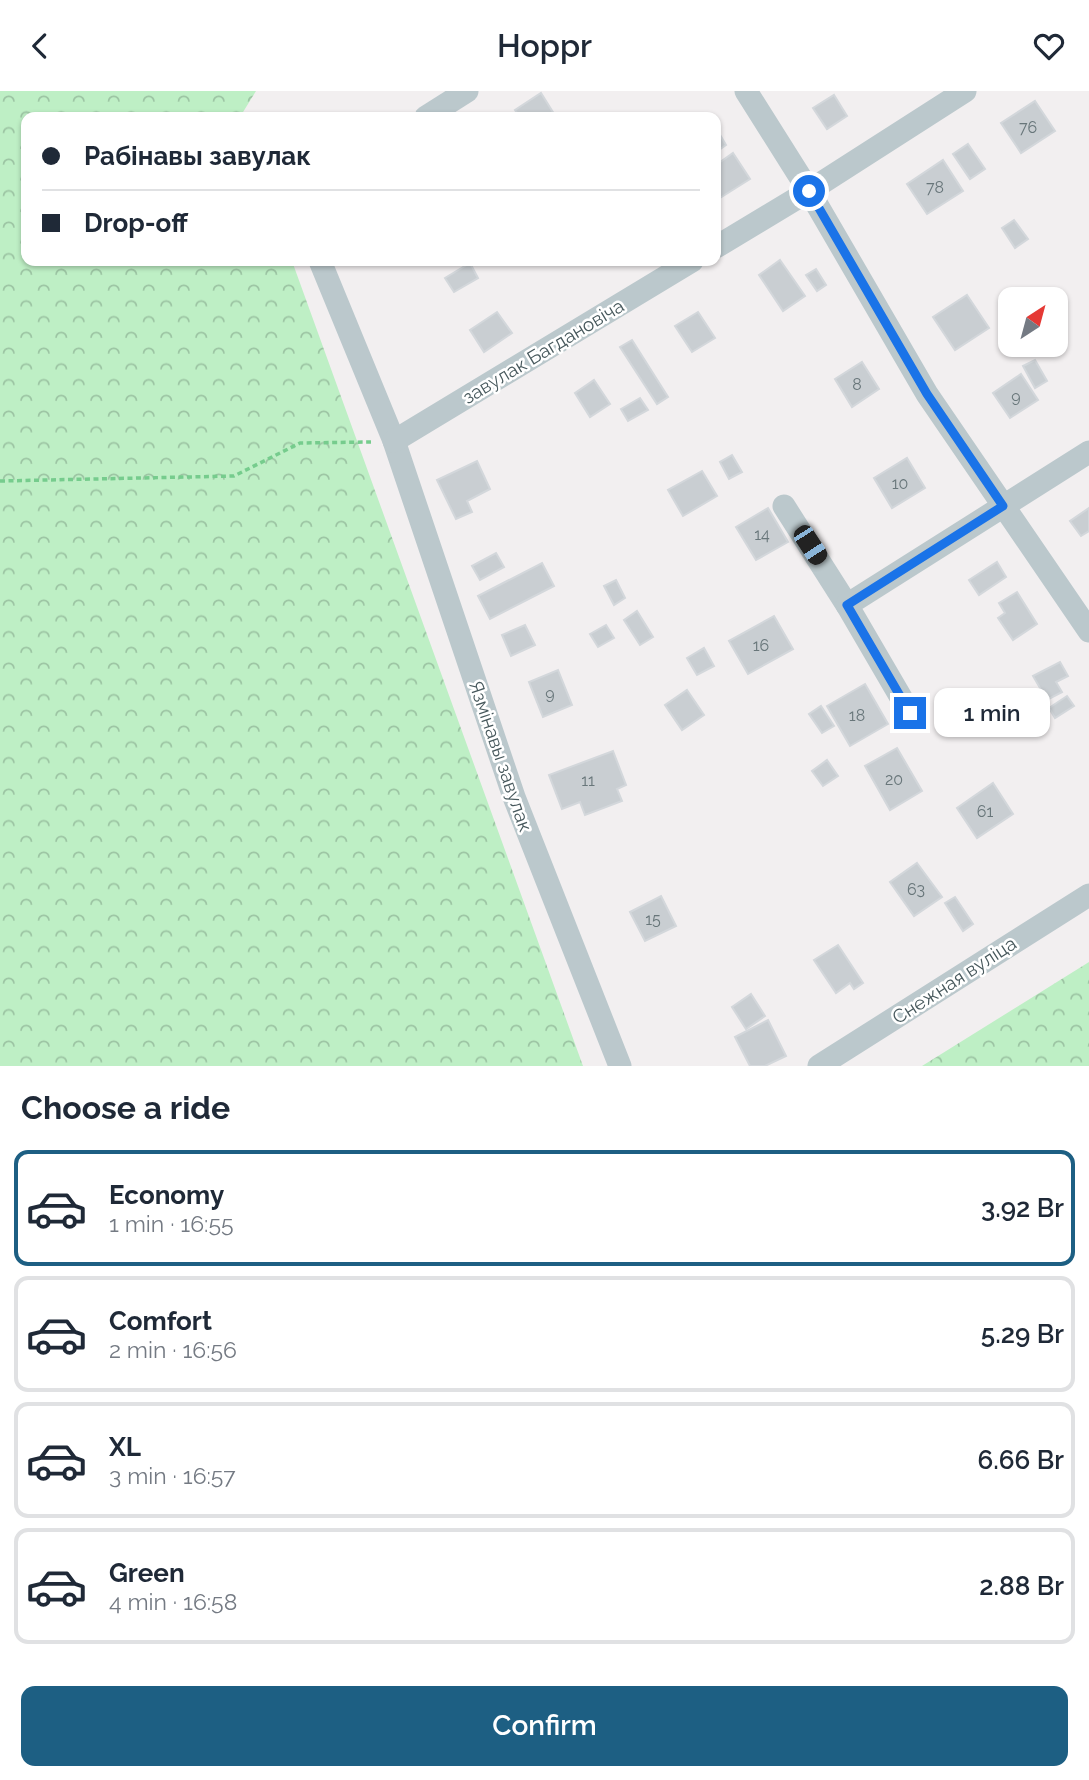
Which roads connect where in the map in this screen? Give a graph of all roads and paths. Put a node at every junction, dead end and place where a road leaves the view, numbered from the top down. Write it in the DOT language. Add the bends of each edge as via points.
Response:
graph roads {
  1 [pos="467,91"];
  2 [pos="746,91"];
  3 [pos="965,91"];
  4 [pos="434,112"];
  5 [pos="809,191"];
  6 [pos="721,244"];
  7 [pos="322,266"];
  8 [pos="684,266"];
  9 [pos="394,441"];
  10 [pos="1089,452"];
  11 [pos="0,481"];
  12 [pos="784,506"];
  13 [pos="1003,506"];
  14 [pos="847,605"];
  15 [pos="1089,631"];
  16 [pos="910,713"];
  17 [pos="1089,895"];
  18 [pos="620,1066"];
  19 [pos="819,1066"];
  1 -- 4 [label="street"];
  2 -- 5 [label="street"];
  3 -- 5 [label="street"];
  5 -- 6 [label="street"];
  5 -- 13 [label="street" via="927,394"];
  7 -- 9 [label="street, Язмінавы завулак"];
  8 -- 9 [label="street, завулак Багдановіча"];
  9 -- 11 [label="path" via="300,443 234,476"];
  9 -- 18 [label="street, Язмінавы завулак" via="514,797"];
  10 -- 13 [label="street"];
  12 -- 14 [label="street"];
  13 -- 14 [label="street"];
  13 -- 15 [label="street"];
  14 -- 16 [label="street"];
  17 -- 19 [label="street, Снежная вуліца"];
}
